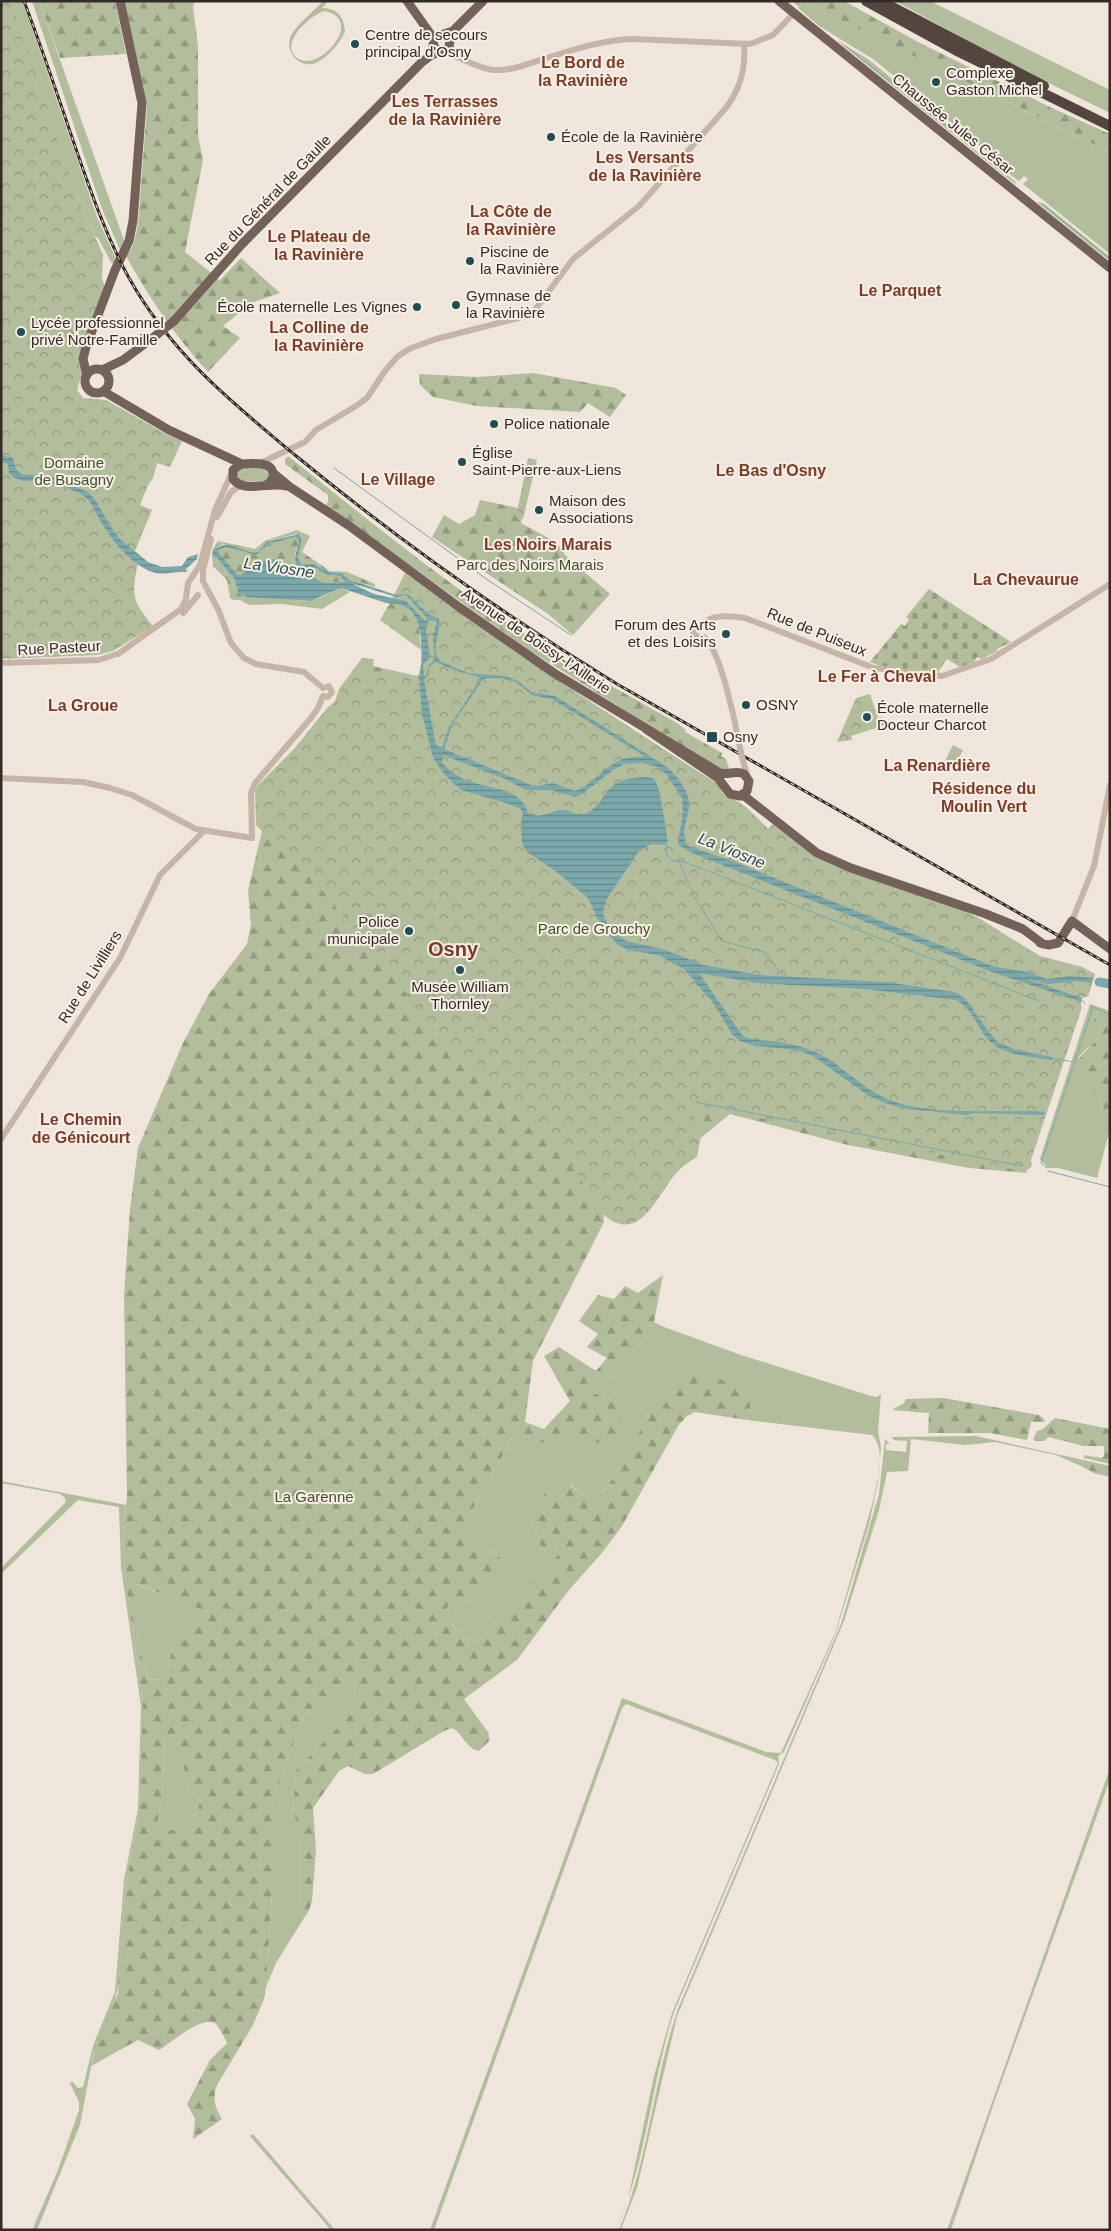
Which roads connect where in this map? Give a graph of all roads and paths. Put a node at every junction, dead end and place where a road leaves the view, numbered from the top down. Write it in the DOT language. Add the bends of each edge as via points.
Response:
graph roads {
  1 [pos="120,1"];
  2 [pos="407,1"];
  3 [pos="415,1"];
  4 [pos="483,1"];
  5 [pos="779,1"];
  6 [pos="866,1"];
  7 [pos="881,1"];
  8 [pos="794,14"];
  9 [pos="443,42"];
  10 [pos="744,44"];
  11 [pos="1110,119"];
  12 [pos="1110,126"];
  13 [pos="1110,268"];
  14 [pos="100,375"];
  15 [pos="103,392"];
  16 [pos="125,403"];
  17 [pos="280,454"];
  18 [pos="221,455"];
  19 [pos="242,464"];
  20 [pos="258,464"];
  21 [pos="272,471"];
  22 [pos="232,474"];
  23 [pos="241,485"];
  24 [pos="266,485"];
  25 [pos="290,487"];
  26 [pos="207,547"];
  27 [pos="203,563"];
  28 [pos="191,579"];
  29 [pos="204,583"];
  30 [pos="1110,584"];
  31 [pos="188,588"];
  32 [pos="198,595"];
  33 [pos="211,598"];
  34 [pos="703,625"];
  35 [pos="704,637"];
  36 [pos="118,654"];
  37 [pos="1,664"];
  38 [pos="323,688"];
  39 [pos="323,696"];
  40 [pos="646,729"];
  41 [pos="743,761"];
  42 [pos="735,773"];
  43 [pos="1,778"];
  44 [pos="748,778"];
  45 [pos="1110,785"];
  46 [pos="725,786"];
  47 [pos="743,795"];
  48 [pos="203,832"];
  49 [pos="1072,921"];
  50 [pos="1110,949"];
  51 [pos="1,1139"];
  1 -- 14 [label="main road" via="142,102 132,228 86,347 88,362"];
  2 -- 9 [label="main road"];
  3 -- 9 [label="main road"];
  4 -- 9 [label="main road"];
  5 -- 8 [label="main road, Chaussée Jules César"];
  6 -- 12 [label="highway" via="959,52"];
  7 -- 11 [label="highway"];
  8 -- 10 [label="street" via="768,38"];
  8 -- 13 [label="main road, Chaussée Jules César"];
  9 -- 10 [label="street" via="456,57 473,65 502,70 614,40"];
  9 -- 14 [label="main road, Rue du Général de Gaulle, bridge" via="250,236 174,321"];
  10 -- 17 [label="street" via="744,65 735,97 639,206 573,259 541,304 526,316 411,348 398,356 366,398 316,430 305,442"];
  14 -- 15 [label="main road"];
  14 -- 15 [label="main road" via="86,384 92,392"];
  14 -- 16 [label="main road"];
  15 -- 16 [label="main road"];
  16 -- 18 [label="main road" via="169,430"];
  17 -- 20 [label="street"];
  17 -- 21 [label="street"];
  18 -- 19 [label="main road"];
  18 -- 22 [label="main road"];
  19 -- 20 [label="main road"];
  19 -- 22 [label="main road" via="236,466"];
  20 -- 21 [label="main road, Avenue de Boissy-l'Aillerie" via="266,465"];
  21 -- 24 [label="main road" via="272,480"];
  21 -- 25 [label="main road, Avenue de Boissy-l'Aillerie"];
  22 -- 23 [label="main road"];
  22 -- 26 [label="street" via="215,510"];
  23 -- 24 [label="main road, Avenue de Boissy-l'Aillerie"];
  23 -- 26 [label="street" via="230,492 218,513"];
  24 -- 25 [label="main road, Avenue de Boissy-l'Aillerie" via="278,483"];
  25 -- 40 [label="main road, Avenue de Boissy-l'Aillerie" via="517,647"];
  26 -- 27 [label="street"];
  27 -- 28 [label="street"];
  27 -- 29 [label="street"];
  28 -- 29 [label="street" via="197,578"];
  28 -- 31 [label="street"];
  29 -- 32 [label="street" via="204,590"];
  29 -- 33 [label="street"];
  30 -- 34 [label="street, Rue de Puiseux" via="991,659 942,676 874,668 744,618 726,616 710,619"];
  31 -- 32 [label="street" via="191,594"];
  31 -- 36 [label="street, Rue Pasteur" via="179,612"];
  32 -- 33 [label="street"];
  32 -- 36 [label="street, Rue Pasteur" via="179,616"];
  33 -- 38 [label="street" via="231,643 244,658 264,666 304,672"];
  34 -- 35 [label="street" via="707,630"];
  34 -- 35 [label="street" via="696,625 693,632 697,637"];
  35 -- 41 [label="street, bridge" via="711,646 731,702"];
  36 -- 37 [label="street, Rue Pasteur" via="100,660"];
  38 -- 39 [label="street"];
  38 -- 39 [label="street" via="329,686 332,692 328,697"];
  39 -- 48 [label="street" via="311,718 255,783 251,792 252,838"];
  40 -- 42 [label="main road" via="720,773"];
  40 -- 46 [label="main road"];
  41 -- 42 [label="street"];
  41 -- 44 [label="street"];
  42 -- 44 [label="main road"];
  42 -- 46 [label="main road" via="726,779"];
  43 -- 48 [label="street" via="83,782 132,795"];
  44 -- 47 [label="main road" via="749,788"];
  45 -- 49 [label="street" via="1094,866"];
  46 -- 47 [label="main road" via="733,796"];
  47 -- 49 [label="main road" via="817,853 1012,924 1044,944 1058,943"];
  48 -- 51 [label="street, Rue de Livilliers" via="160,875 120,958"];
  49 -- 50 [label="main road"];
}
